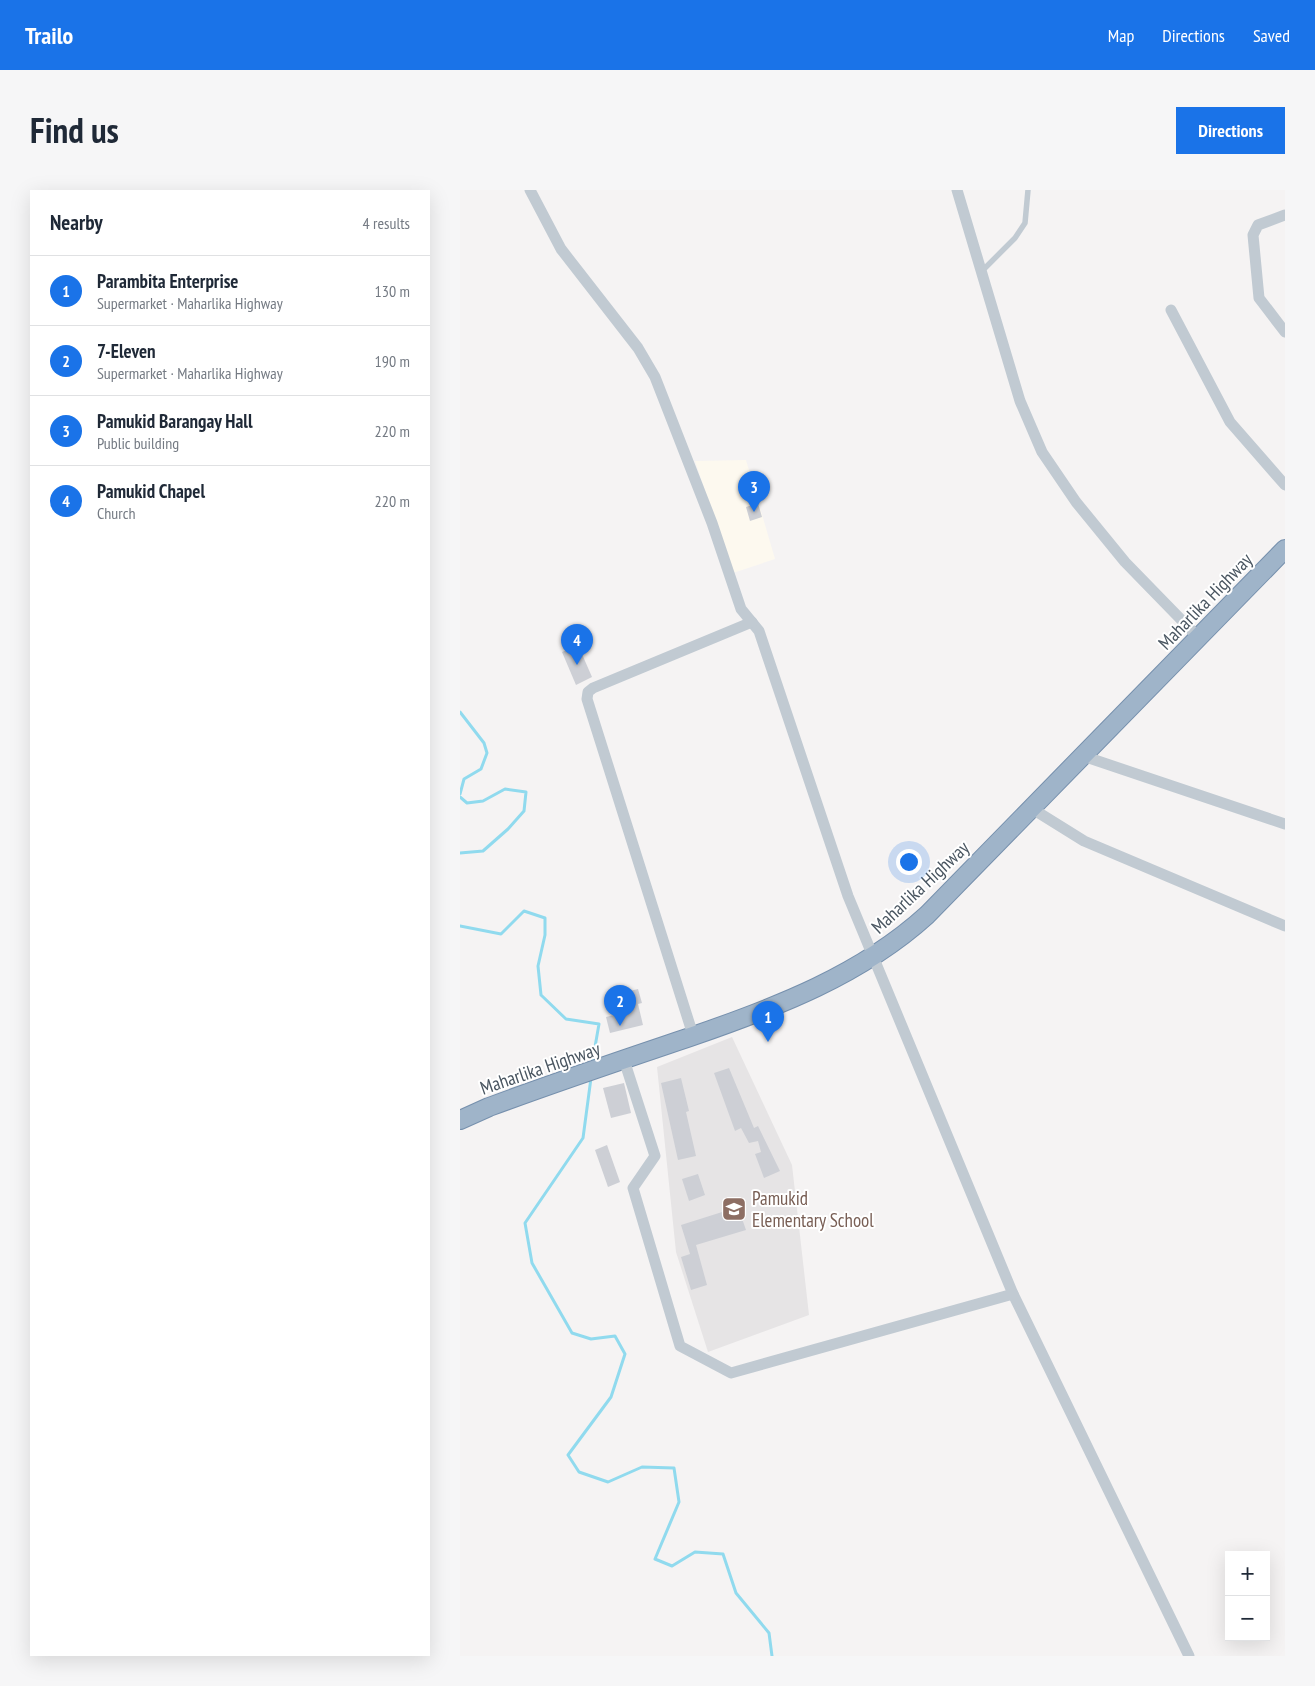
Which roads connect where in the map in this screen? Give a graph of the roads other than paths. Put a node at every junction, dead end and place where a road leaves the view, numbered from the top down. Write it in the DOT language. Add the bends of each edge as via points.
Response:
graph roads {
  1 [pos="530,190"];
  2 [pos="957,190"];
  3 [pos="1028,190"];
  4 [pos="1285,215"];
  5 [pos="982,271"];
  6 [pos="1172,310"];
  7 [pos="1285,332"];
  8 [pos="1285,485"];
  9 [pos="1285,549"];
  10 [pos="752,622"];
  11 [pos="1200,638"];
  12 [pos="1084,756"];
  13 [pos="1030,808"];
  14 [pos="1285,824"];
  15 [pos="1285,926"];
  16 [pos="874,958"];
  17 [pos="693,1036"];
  18 [pos="624,1060"];
  19 [pos="460,1120"];
  20 [pos="1013,1294"];
  21 [pos="1189,1656"];
  1 -- 10 [label="street" via="561,248 638,348 655,377 712,523 740,609"];
  2 -- 5 [label="street"];
  3 -- 5 [label="lane" via="1025,223 1015,238"];
  4 -- 7 [label="street" via="1258,225 1252,235 1259,298"];
  5 -- 11 [label="street" via="1020,401 1042,452 1076,502 1125,562"];
  6 -- 8 [label="street" via="1230,422"];
  9 -- 11 [label="highway, Maharlika Highway"];
  10 -- 16 [label="street" via="759,631 848,896"];
  10 -- 17 [label="street" via="593,688 587,698"];
  11 -- 12 [label="highway, Maharlika Highway"];
  12 -- 13 [label="highway, Maharlika Highway"];
  12 -- 14 [label="street"];
  13 -- 15 [label="street" via="1084,841"];
  13 -- 16 [label="highway, Maharlika Highway" via="927,915"];
  16 -- 17 [label="highway, Maharlika Highway" via="787,1000"];
  16 -- 20 [label="street"];
  17 -- 18 [label="highway, Maharlika Highway"];
  18 -- 19 [label="highway, Maharlika Highway"];
  18 -- 20 [label="street" via="655,1156 634,1188 680,1346 731,1372"];
  20 -- 21 [label="street"];
}
